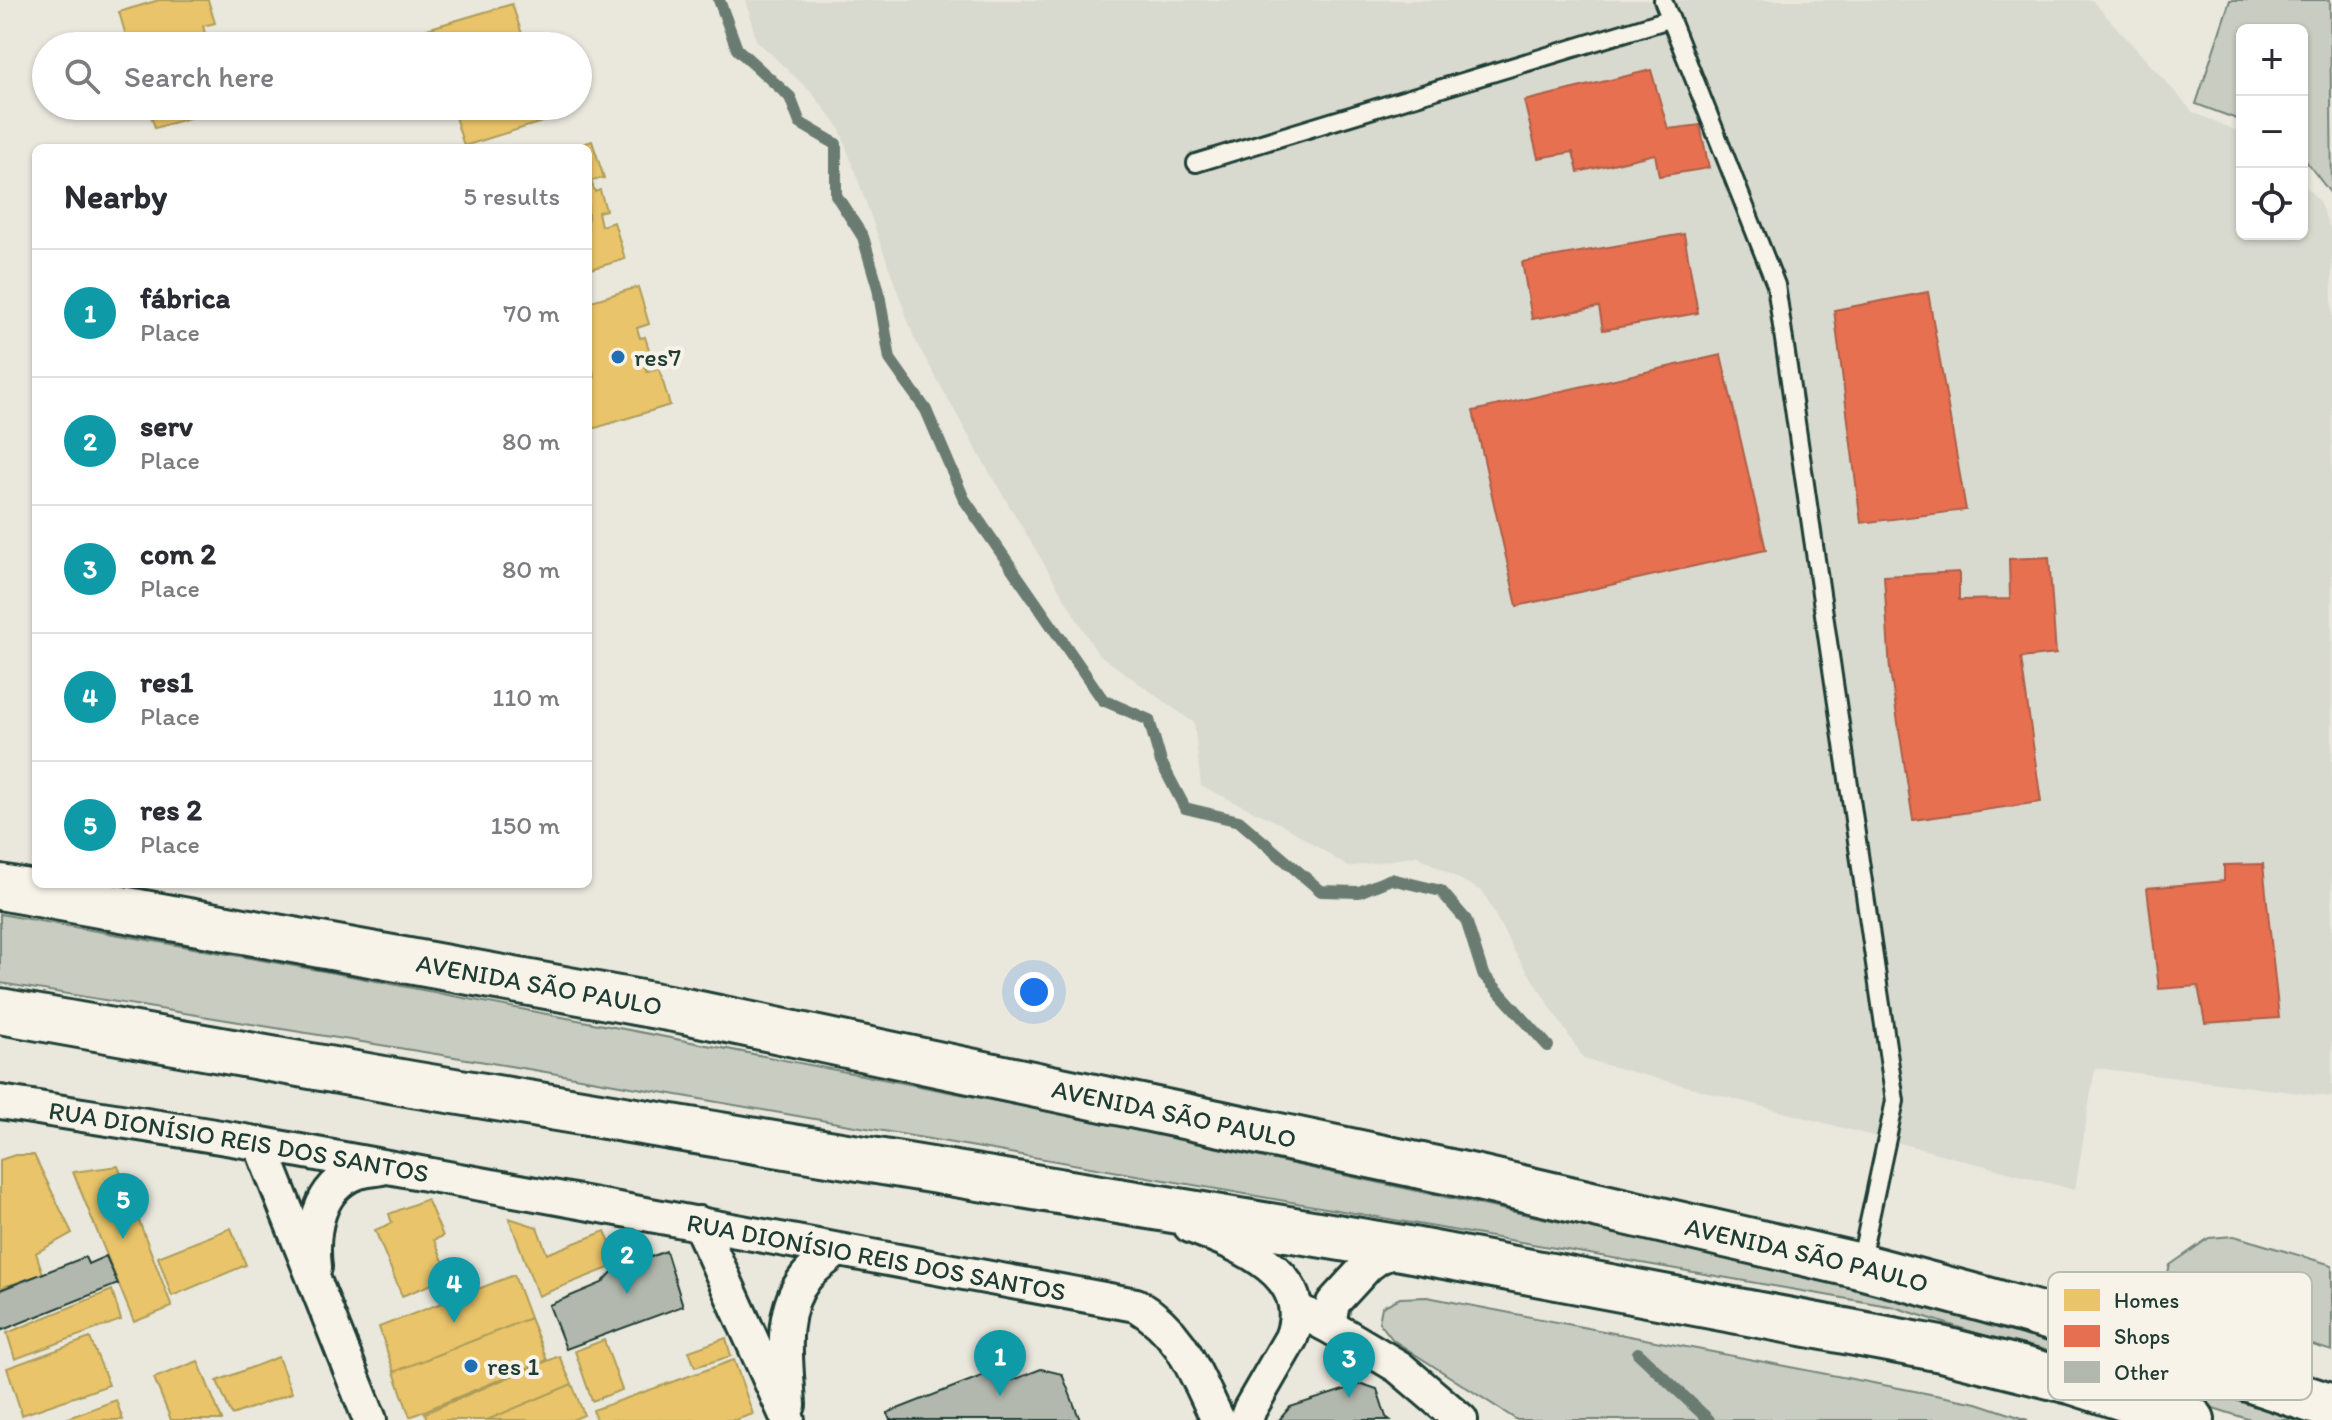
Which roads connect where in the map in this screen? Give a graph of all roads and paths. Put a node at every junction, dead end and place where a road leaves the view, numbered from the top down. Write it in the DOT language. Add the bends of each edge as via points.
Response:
graph roads {
  1 [pos="1663,0"];
  2 [pos="1669,19"];
  3 [pos="1196,163"];
  4 [pos="0,887"];
  5 [pos="0,1011"];
  6 [pos="0,1102"];
  7 [pos="260,1144"];
  8 [pos="389,1167"];
  9 [pos="1143,1207"];
  10 [pos="699,1223"];
  11 [pos="1402,1248"];
  12 [pos="835,1252"];
  13 [pos="1860,1266"];
  14 [pos="318,1290"];
  15 [pos="1296,1309"];
  16 [pos="2048,1318"];
  17 [pos="1335,1330"];
  18 [pos="2048,1376"];
  19 [pos="2130,1400"];
  20 [pos="2311,1400"];
  21 [pos="2332,1407"];
  22 [pos="370,1420"];
  23 [pos="789,1420"];
  24 [pos="1218,1420"];
  25 [pos="1246,1420"];
  26 [pos="1461,1420"];
  27 [pos="2192,1420"];
  1 -- 2 [label="lane"];
  2 -- 3 [label="lane"];
  2 -- 13 [label="lane" via="1776,285 1895,1101"];
  4 -- 13 [label="main road, AVENIDA SÃO PAULO" via="685,1011 1474,1177"];
  5 -- 9 [label="main road"];
  6 -- 7 [label="street, RUA DIONÍSIO REIS DOS SANTOS"];
  7 -- 8 [label="street, RUA DIONÍSIO REIS DOS SANTOS"];
  7 -- 14 [label="street"];
  8 -- 10 [label="street, RUA DIONÍSIO REIS DOS SANTOS"];
  8 -- 14 [label="street" via="355,1173 332,1188 312,1245"];
  9 -- 11 [label="main road"];
  9 -- 15 [label="street" via="1245,1247 1288,1287"];
  10 -- 12 [label="street, RUA DIONÍSIO REIS DOS SANTOS"];
  10 -- 23 [label="street"];
  11 -- 17 [label="street" via="1368,1265 1333,1303 1330,1320"];
  11 -- 18 [label="main road" via="1941,1349"];
  12 -- 23 [label="street" via="806,1276 790,1305 785,1331"];
  12 -- 24 [label="street, RUA DIONÍSIO REIS DOS SANTOS" via="1136,1305 1180,1343"];
  13 -- 16 [label="main road, AVENIDA SÃO PAULO"];
  14 -- 22 [label="street"];
  15 -- 17 [label="street"];
  15 -- 25 [label="street" via="1291,1338"];
  17 -- 26 [label="street" via="1399,1367"];
  19 -- 27 [label="main road"];
  20 -- 21 [label="main road, AVENIDA SÃO PAULO"];
}
